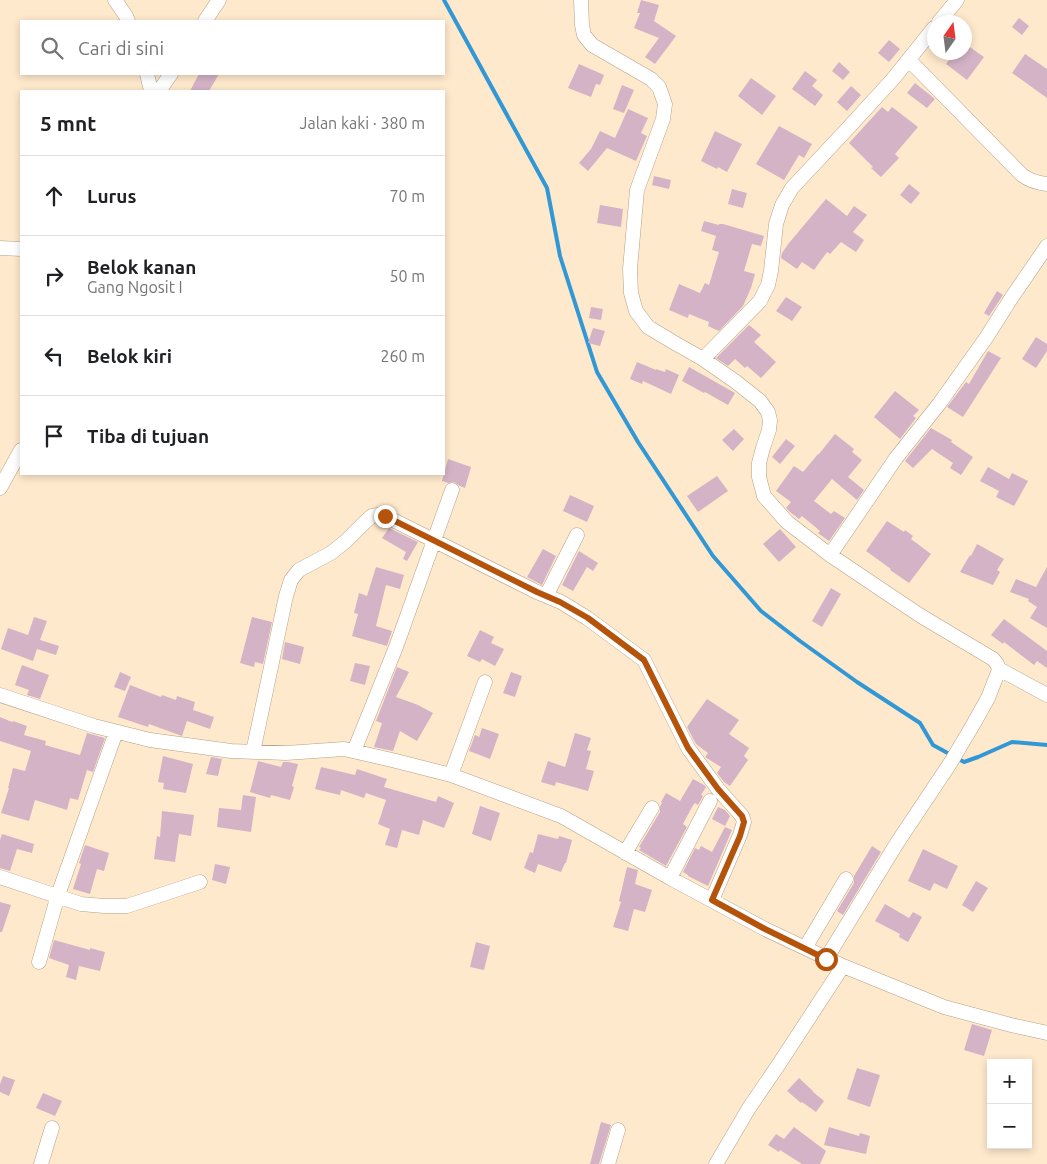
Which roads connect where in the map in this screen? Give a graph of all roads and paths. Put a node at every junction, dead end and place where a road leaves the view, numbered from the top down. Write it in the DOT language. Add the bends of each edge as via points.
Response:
graph roads {
  1 [pos="115,0"];
  2 [pos="219,0"];
  3 [pos="581,0"];
  4 [pos="957,0"];
  5 [pos="944,15"];
  6 [pos="128,20"];
  7 [pos="206,20"];
  8 [pos="927,37"];
  9 [pos="908,60"];
  10 [pos="147,75"];
  11 [pos="170,75"];
  12 [pos="151,90"];
  13 [pos="161,90"];
  14 [pos="1047,184"];
  15 [pos="1047,246"];
  16 [pos="0,248"];
  17 [pos="20,249"];
  18 [pos="703,359"];
  19 [pos="20,452"];
  20 [pos="0,488"];
  21 [pos="452,490"];
  22 [pos="577,535"];
  23 [pos="434,540"];
  24 [pos="830,555"];
  25 [pos="546,596"];
  26 [pos="999,669"];
  27 [pos="485,682"];
  28 [pos="0,695"];
  29 [pos="1047,696"];
  30 [pos="116,732"];
  31 [pos="354,751"];
  32 [pos="253,752"];
  33 [pos="451,775"];
  34 [pos="710,801"];
  35 [pos="652,808"];
  36 [pos="625,853"];
  37 [pos="0,876"];
  38 [pos="670,878"];
  39 [pos="846,880"];
  40 [pos="200,882"];
  41 [pos="58,895"];
  42 [pos="712,900"];
  43 [pos="805,948"];
  44 [pos="826,959"];
  45 [pos="39,962"];
  46 [pos="843,966"];
  47 [pos="1047,1033"];
  48 [pos="52,1128"];
  49 [pos="618,1130"];
  50 [pos="41,1164"];
  51 [pos="608,1164"];
  52 [pos="716,1164"];
  1 -- 6 [label="street"];
  2 -- 7 [label="street"];
  3 -- 18 [label="street" via="584,35 592,45 651,79 659,87 665,104 663,119 638,190 630,268 636,311 648,327"];
  4 -- 5 [label="street"];
  8 -- 9 [label="street"];
  9 -- 14 [label="street" via="1022,175 1035,183"];
  9 -- 18 [label="street" via="792,188 776,224 771,271 760,301"];
  10 -- 12 [label="street"];
  11 -- 13 [label="street"];
  15 -- 24 [label="street" via="986,338 896,458"];
  16 -- 17 [label="street"];
  18 -- 24 [label="street" via="760,401 768,412 769,430 759,463 764,496 787,522"];
  19 -- 20 [label="street"];
  21 -- 23 [label="street"];
  22 -- 25 [label="street"];
  23 -- 25 [label="street"];
  23 -- 31 [label="street" via="393,656"];
  23 -- 32 [label="street" via="385,516 372,516 346,541 294,575 286,596"];
  24 -- 26 [label="street" via="921,616 993,658"];
  25 -- 42 [label="street" via="588,618 644,660 688,748 742,816 744,822 740,836"];
  26 -- 29 [label="street"];
  26 -- 44 [label="street" via="988,698 951,762"];
  27 -- 33 [label="street"];
  28 -- 30 [label="street"];
  30 -- 32 [label="street" via="150,740"];
  30 -- 41 [label="street"];
  31 -- 32 [label="street"];
  31 -- 33 [label="street"];
  33 -- 36 [label="street" via="561,816"];
  34 -- 38 [label="street"];
  35 -- 36 [label="street"];
  36 -- 38 [label="street"];
  37 -- 41 [label="street"];
  38 -- 42 [label="street"];
  39 -- 43 [label="street"];
  40 -- 41 [label="street" via="127,906 81,904"];
  41 -- 45 [label="street"];
  42 -- 43 [label="street"];
  43 -- 44 [label="street"];
  44 -- 46 [label="street"];
  46 -- 47 [label="street" via="944,1007"];
  46 -- 52 [label="street"];
  48 -- 50 [label="street"];
  49 -- 51 [label="street"];
}
